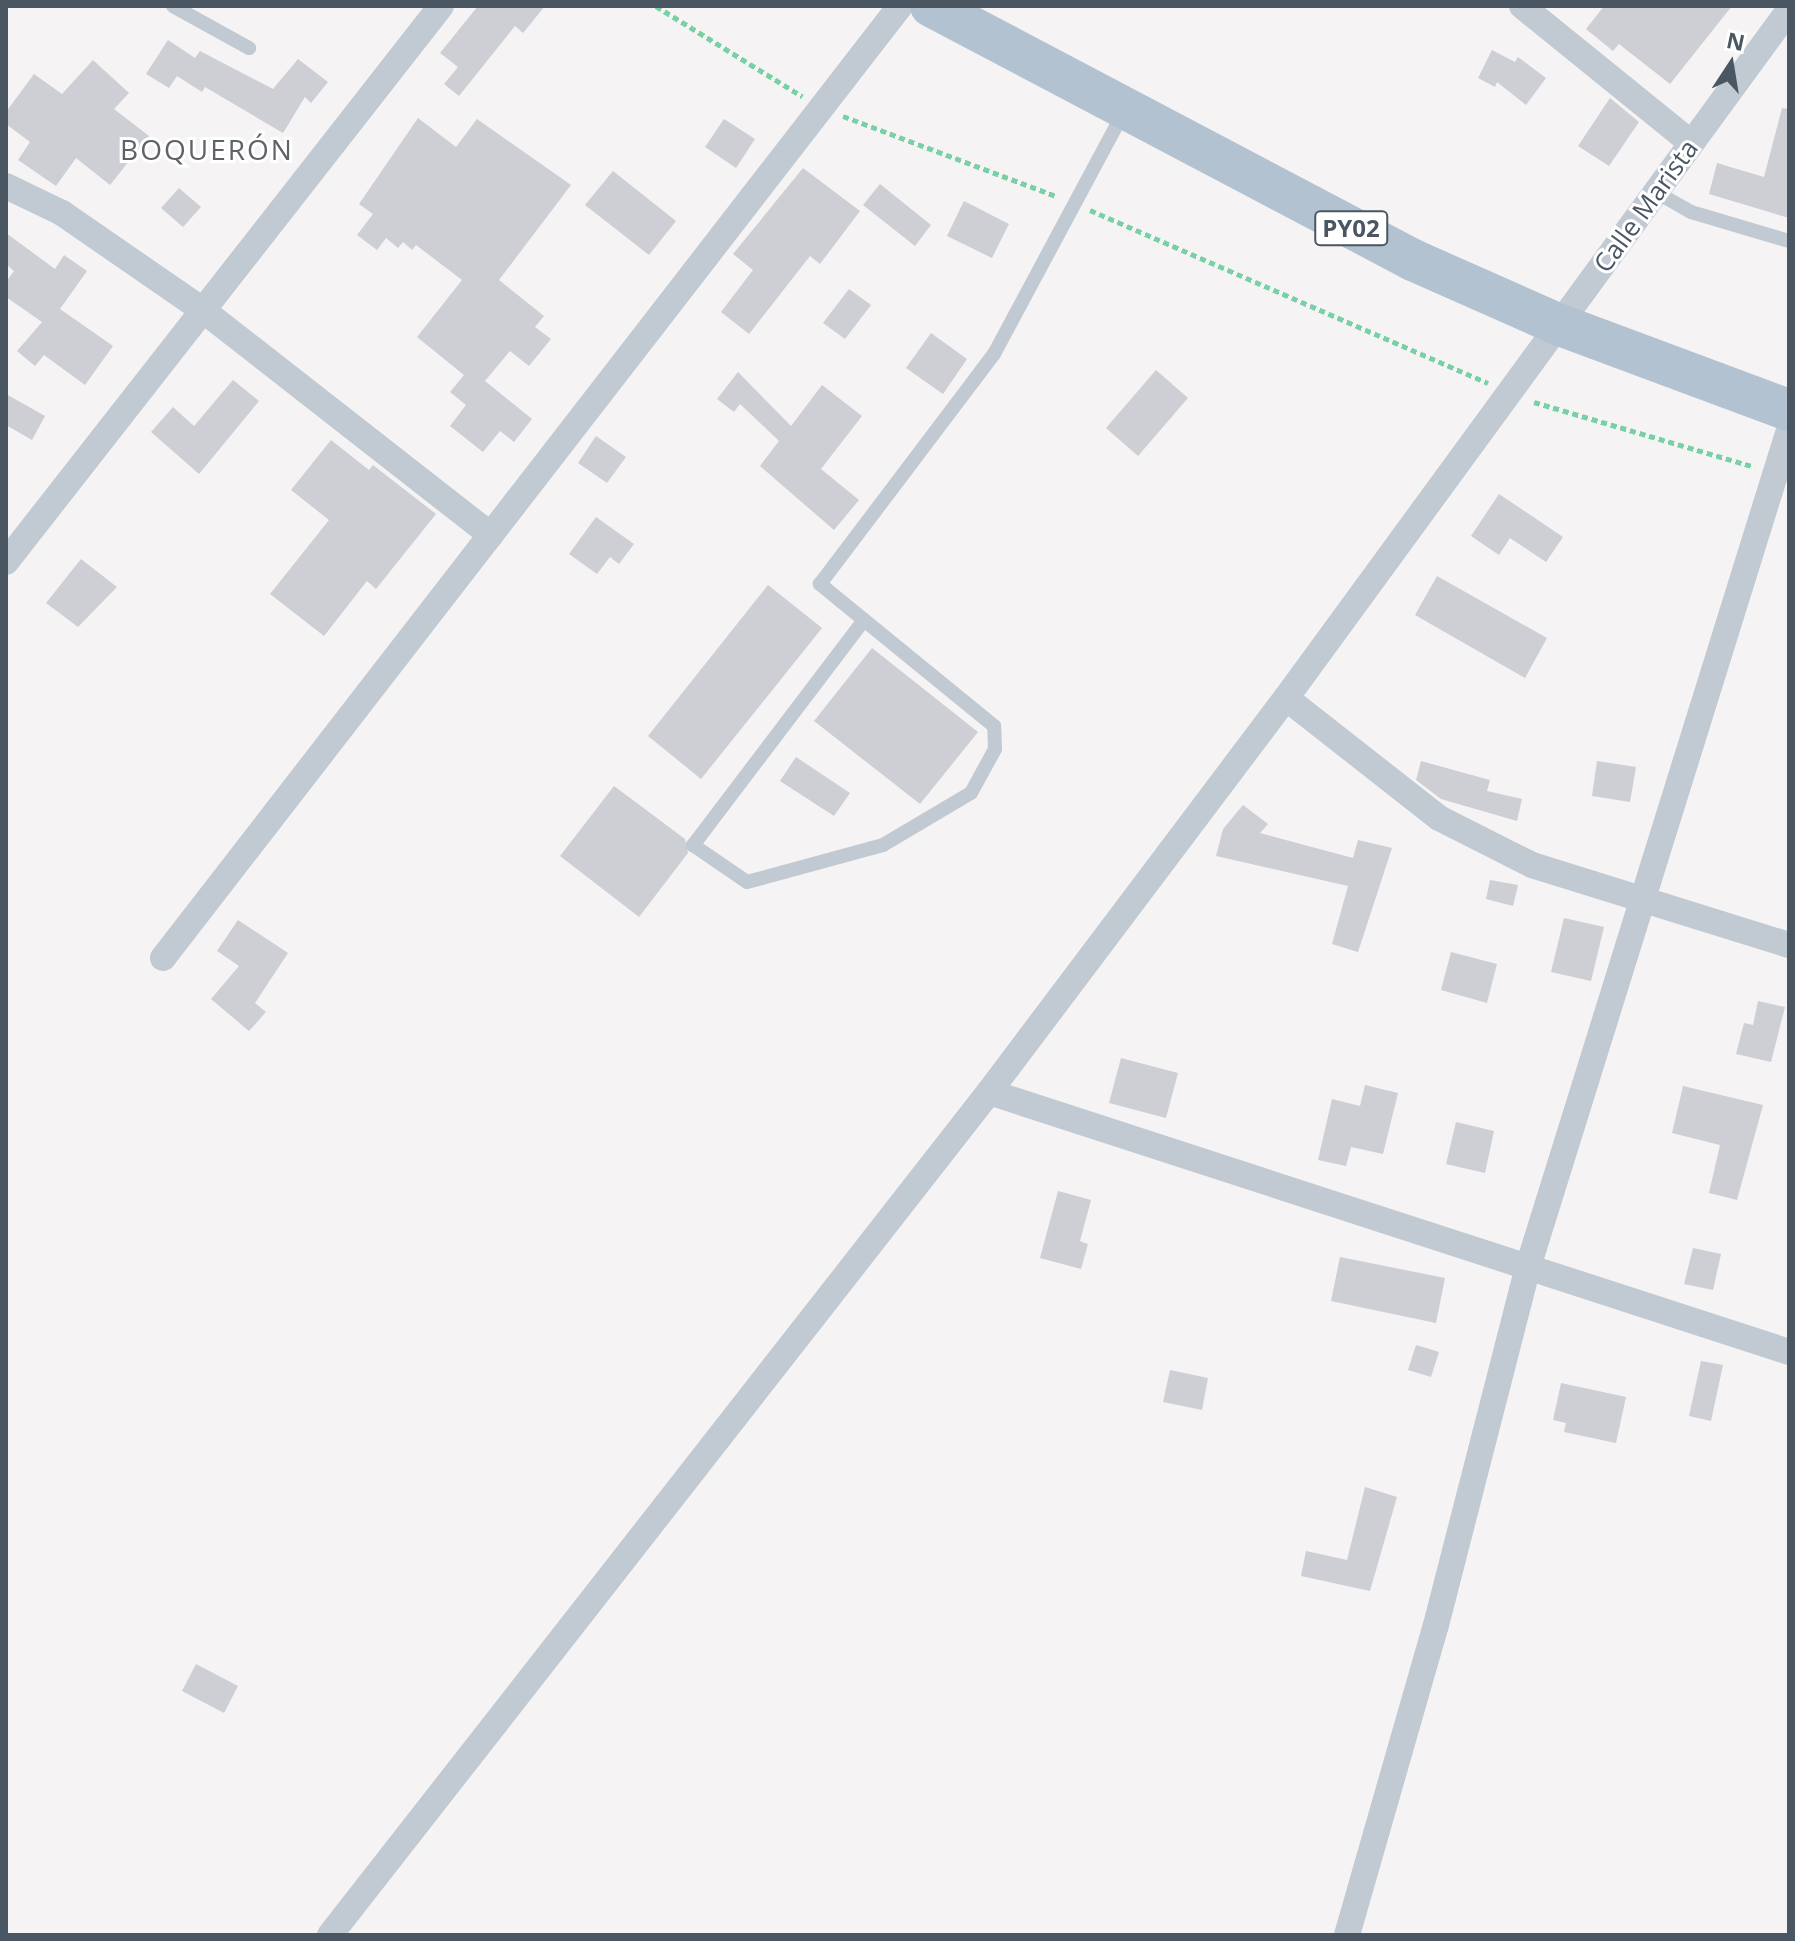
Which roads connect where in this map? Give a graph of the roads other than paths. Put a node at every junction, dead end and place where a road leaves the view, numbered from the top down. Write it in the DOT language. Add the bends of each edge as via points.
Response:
graph roads {
  1 [pos="173,6"];
  2 [pos="441,6"];
  3 [pos="900,6"];
  4 [pos="931,6"];
  5 [pos="1522,6"];
  6 [pos="1789,10"];
  7 [pos="249,48"];
  8 [pos="1125,110"];
  9 [pos="1691,143"];
  10 [pos="6,186"];
  11 [pos="1656,192"];
  12 [pos="1789,241"];
  13 [pos="204,311"];
  14 [pos="1560,325"];
  15 [pos="1789,410"];
  16 [pos="1789,430"];
  17 [pos="491,535"];
  18 [pos="6,562"];
  19 [pos="864,620"];
  20 [pos="1286,698"];
  21 [pos="1641,899"];
  22 [pos="1789,945"];
  23 [pos="163,958"];
  24 [pos="989,1092"];
  25 [pos="1528,1267"];
  26 [pos="1789,1352"];
  27 [pos="330,1935"];
  28 [pos="1347,1935"];
  1 -- 7 [label="lane"];
  2 -- 13 [label="street"];
  3 -- 17 [label="street"];
  4 -- 8 [label="main road, PY02"];
  5 -- 9 [label="street"];
  6 -- 9 [label="street, Calle Marista"];
  8 -- 14 [label="main road, PY02" via="1413,260"];
  8 -- 19 [label="lane" via="994,354 820,584"];
  9 -- 11 [label="street, Calle Marista"];
  10 -- 13 [label="street" via="62,213"];
  11 -- 12 [label="lane" via="1691,212"];
  11 -- 14 [label="street, Calle Marista"];
  13 -- 17 [label="street"];
  13 -- 18 [label="street"];
  14 -- 15 [label="main road, PY02"];
  14 -- 20 [label="street, Calle Marista"];
  16 -- 21 [label="street"];
  17 -- 23 [label="street"];
  19 -- 19 [label="lane" via="693,845 747,882 883,845 971,793 995,749 994,726"];
  20 -- 21 [label="street" via="1439,818 1532,865"];
  20 -- 24 [label="street, Calle Marista"];
  21 -- 22 [label="street"];
  21 -- 25 [label="street"];
  24 -- 25 [label="street"];
  24 -- 27 [label="street, Calle Marista"];
  25 -- 26 [label="street"];
  25 -- 28 [label="street" via="1436,1625"];
}
